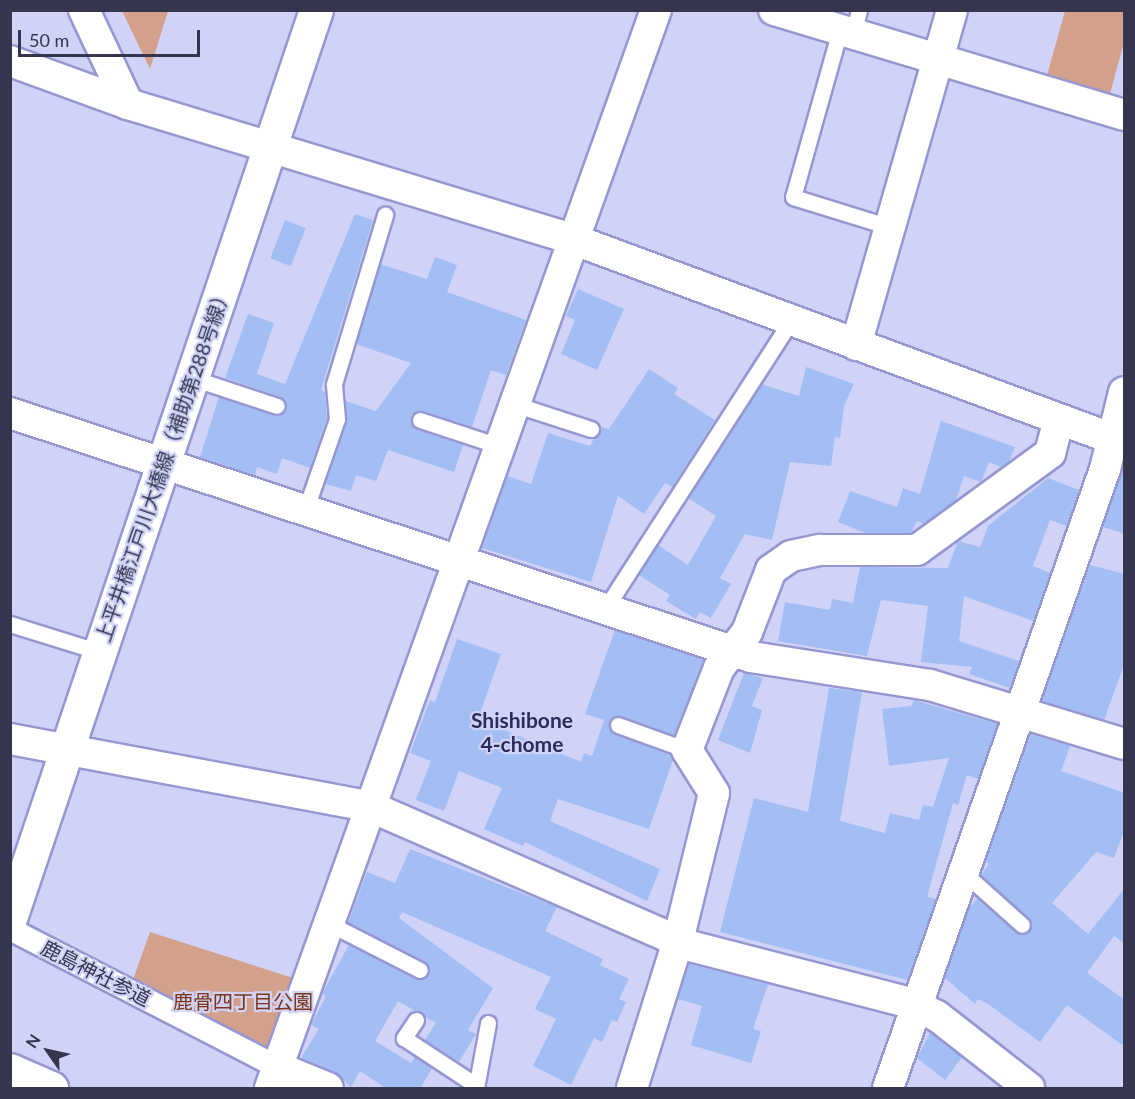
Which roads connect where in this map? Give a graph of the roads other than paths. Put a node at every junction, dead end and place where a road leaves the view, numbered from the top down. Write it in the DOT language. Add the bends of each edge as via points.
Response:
graph roads {
  1 [pos="84,10"];
  2 [pos="316,10"];
  3 [pos="656,10"];
  4 [pos="952,10"];
  5 [pos="778,11"];
  6 [pos="851,25"];
  7 [pos="938,60"];
  8 [pos="10,61"];
  9 [pos="128,104"];
  10 [pos="1125,115"];
  11 [pos="270,146"];
  12 [pos="385,215"];
  13 [pos="890,227"];
  14 [pos="572,239"];
  15 [pos="790,322"];
  16 [pos="856,345"];
  17 [pos="192,378"];
  18 [pos="1125,392"];
  19 [pos="514,405"];
  20 [pos="277,406"];
  21 [pos="10,413"];
  22 [pos="1059,419"];
  23 [pos="420,420"];
  24 [pos="591,429"];
  25 [pos="1118,441"];
  26 [pos="499,446"];
  27 [pos="163,462"];
  28 [pos="305,511"];
  29 [pos="458,559"];
  30 [pos="605,609"];
  31 [pos="10,624"];
  32 [pos="732,651"];
  33 [pos="100,652"];
  34 [pos="1022,711"];
  35 [pos="618,725"];
  36 [pos="10,739"];
  37 [pos="1125,744"];
  38 [pos="687,750"];
  39 [pos="66,753"];
  40 [pos="369,806"];
  41 [pos="963,872"];
  42 [pos="10,918"];
  43 [pos="328,923"];
  44 [pos="1022,926"];
  45 [pos="10,929"];
  46 [pos="678,941"];
  47 [pos="420,970"];
  48 [pos="915,1004"];
  49 [pos="416,1020"];
  50 [pos="488,1023"];
  51 [pos="10,1070"];
  52 [pos="273,1078"];
  53 [pos="475,1086"];
  54 [pos="51,1089"];
  55 [pos="328,1089"];
  56 [pos="632,1089"];
  57 [pos="888,1089"];
  58 [pos="1029,1089"];
  1 -- 9 [label="street"];
  2 -- 11 [label="street, 上平井橋江戸川大橋線（補助第288号線）"];
  3 -- 14 [label="street"];
  4 -- 7 [label="street"];
  5 -- 6 [label="street"];
  6 -- 7 [label="street"];
  6 -- 13 [label="lane" via="793,197"];
  7 -- 10 [label="street"];
  7 -- 13 [label="street"];
  8 -- 9 [label="street"];
  9 -- 11 [label="street"];
  11 -- 14 [label="street"];
  11 -- 17 [label="street, 上平井橋江戸川大橋線（補助第288号線）"];
  12 -- 28 [label="lane" via="334,384 337,419"];
  13 -- 16 [label="street"];
  14 -- 15 [label="street"];
  14 -- 19 [label="street"];
  15 -- 16 [label="street"];
  15 -- 30 [label="lane"];
  16 -- 22 [label="street"];
  17 -- 20 [label="lane"];
  17 -- 27 [label="street, 上平井橋江戸川大橋線（補助第288号線）"];
  18 -- 25 [label="street"];
  19 -- 24 [label="lane"];
  19 -- 26 [label="street"];
  21 -- 27 [label="street"];
  22 -- 25 [label="street"];
  22 -- 32 [label="street" via="1050,453 917,550 820,550 791,556 771,570 747,632"];
  23 -- 26 [label="lane"];
  25 -- 34 [label="street"];
  26 -- 29 [label="street"];
  27 -- 28 [label="street"];
  27 -- 33 [label="street, 上平井橋江戸川大橋線（補助第288号線）"];
  28 -- 29 [label="street"];
  29 -- 30 [label="street"];
  29 -- 40 [label="street"];
  30 -- 32 [label="street"];
  31 -- 33 [label="lane"];
  32 -- 34 [label="street" via="930,685"];
  32 -- 38 [label="street" via="719,668"];
  33 -- 39 [label="street, 上平井橋江戸川大橋線（補助第288号線）"];
  34 -- 37 [label="street"];
  34 -- 41 [label="street"];
  35 -- 38 [label="lane"];
  36 -- 39 [label="street"];
  38 -- 46 [label="street" via="714,793"];
  39 -- 40 [label="street"];
  39 -- 42 [label="street, 上平井橋江戸川大橋線（補助第288号線）"];
  40 -- 43 [label="street"];
  40 -- 46 [label="street"];
  41 -- 44 [label="lane"];
  41 -- 48 [label="street"];
  43 -- 47 [label="lane"];
  43 -- 52 [label="street"];
  45 -- 52 [label="street, 鹿島神社参道"];
  46 -- 48 [label="street"];
  46 -- 56 [label="street"];
  48 -- 57 [label="street"];
  48 -- 58 [label="street"];
  49 -- 53 [label="lane" via="404,1038"];
  50 -- 53 [label="lane"];
  51 -- 54 [label="street"];
  52 -- 55 [label="street"];
}
